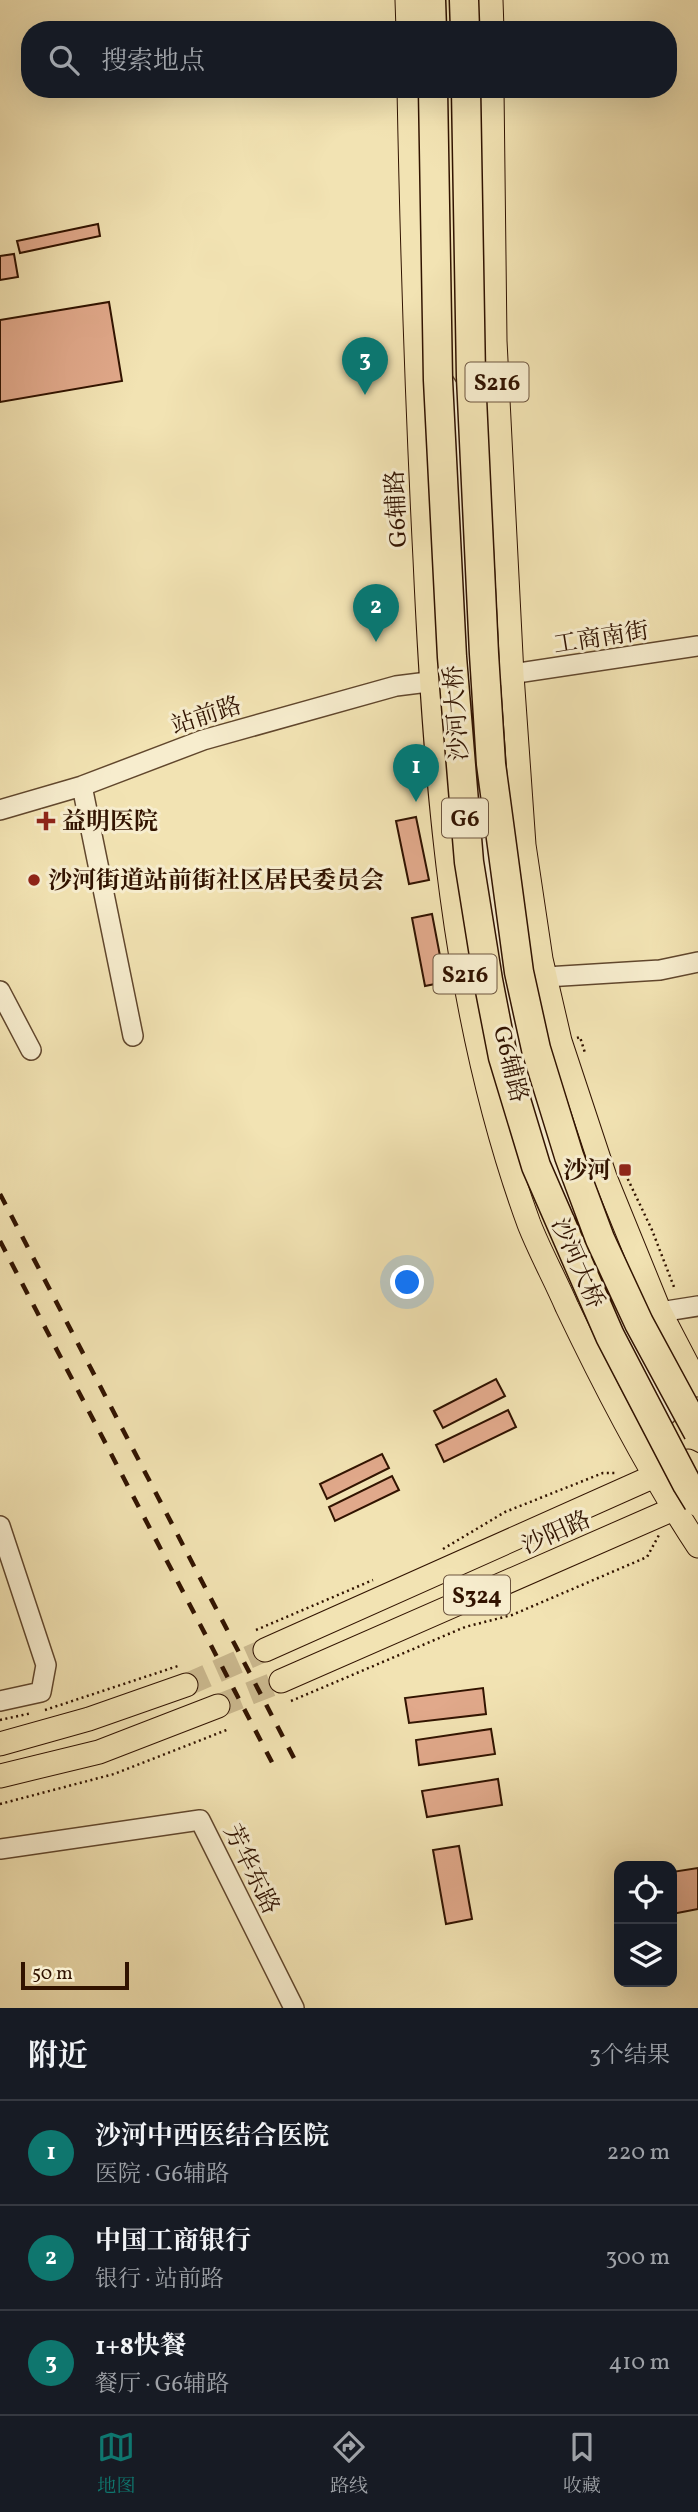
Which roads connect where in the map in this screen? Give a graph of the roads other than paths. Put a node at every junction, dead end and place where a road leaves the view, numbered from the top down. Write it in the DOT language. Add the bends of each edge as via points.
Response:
graph roads {
  1 [pos="407,0"];
  2 [pos="431,0"];
  3 [pos="464,0"];
  4 [pos="491,0"];
  5 [pos="408,21"];
  6 [pos="432,21"];
  7 [pos="465,21"];
  8 [pos="492,21"];
  9 [pos="409,98"];
  10 [pos="433,98"];
  11 [pos="466,98"];
  12 [pos="492,98"];
  13 [pos="415,342"];
  14 [pos="698,646"];
  15 [pos="512,675"];
  16 [pos="470,678"];
  17 [pos="430,681"];
  18 [pos="82,786"];
  19 [pos="0,810"];
  20 [pos="698,962"];
  21 [pos="545,977"];
  22 [pos="0,991"];
  23 [pos="133,1036"];
  24 [pos="31,1050"];
  25 [pos="698,1306"];
  26 [pos="660,1312"];
  27 [pos="698,1385"];
  28 [pos="698,1432"];
  29 [pos="695,1469"];
  30 [pos="653,1476"];
  31 [pos="690,1503"];
  32 [pos="0,1526"];
  33 [pos="698,1546"];
  34 [pos="261,1640"];
  35 [pos="182,1675"];
  36 [pos="286,1691"];
  37 [pos="0,1701"];
  38 [pos="218,1706"];
  39 [pos="0,1744"];
  40 [pos="0,1776"];
  41 [pos="0,1849"];
  42 [pos="294,2008"];
  1 -- 5 [label="main road"];
  2 -- 6 [label="highway"];
  3 -- 7 [label="highway"];
  4 -- 8 [label="main road"];
  9 -- 13 [label="main road, G6辅路 / S216"];
  10 -- 31 [label="highway, 沙河大桥 / G6, bridge" via="438,380 452,657 469,862 488,980 503,1057 537,1167 610,1336 687,1485"];
  11 -- 28 [label="highway, 沙河大桥 / G6, bridge" via="471,377 484,654 491,764 519,972 536,1049 600,1239"];
  12 -- 15 [label="main road, S216" via="495,341"];
  13 -- 16 [label="street" via="453,395"];
  13 -- 17 [label="main road, G6辅路 / S216"];
  14 -- 15 [label="street, 工商南街"];
  15 -- 16 [label="street, 工商南街"];
  15 -- 21 [label="main road, S216" via="524,845"];
  16 -- 17 [label="street, 站前路"];
  16 -- 29 [label="street" via="497,933 535,1104 585,1244 623,1331"];
  17 -- 18 [label="street, 站前路" via="203,740"];
  17 -- 30 [label="main road, G6辅路 / S216" via="461,952 481,1061 506,1151 535,1237"];
  18 -- 19 [label="street, 站前路"];
  18 -- 23 [label="street"];
  20 -- 21 [label="street" via="660,970"];
  21 -- 26 [label="main road, S216" via="583,1114"];
  22 -- 24 [label="street"];
  25 -- 26 [label="street"];
  26 -- 27 [label="main road, S216"];
  29 -- 30 [label="main road, 沙阳路"];
  30 -- 31 [label="main road, G6辅路 / S216"];
  30 -- 34 [label="main road, 沙阳路 / S324"];
  31 -- 33 [label="main road, G6辅路 / S216"];
  31 -- 36 [label="main road, 沙阳路 / S324"];
  32 -- 37 [label="street" via="46,1665 41,1692"];
  35 -- 39 [label="main road" via="89,1719"];
  38 -- 40 [label="main road" via="99,1752"];
  41 -- 42 [label="street, 芳华东路" via="200,1820"];
}
